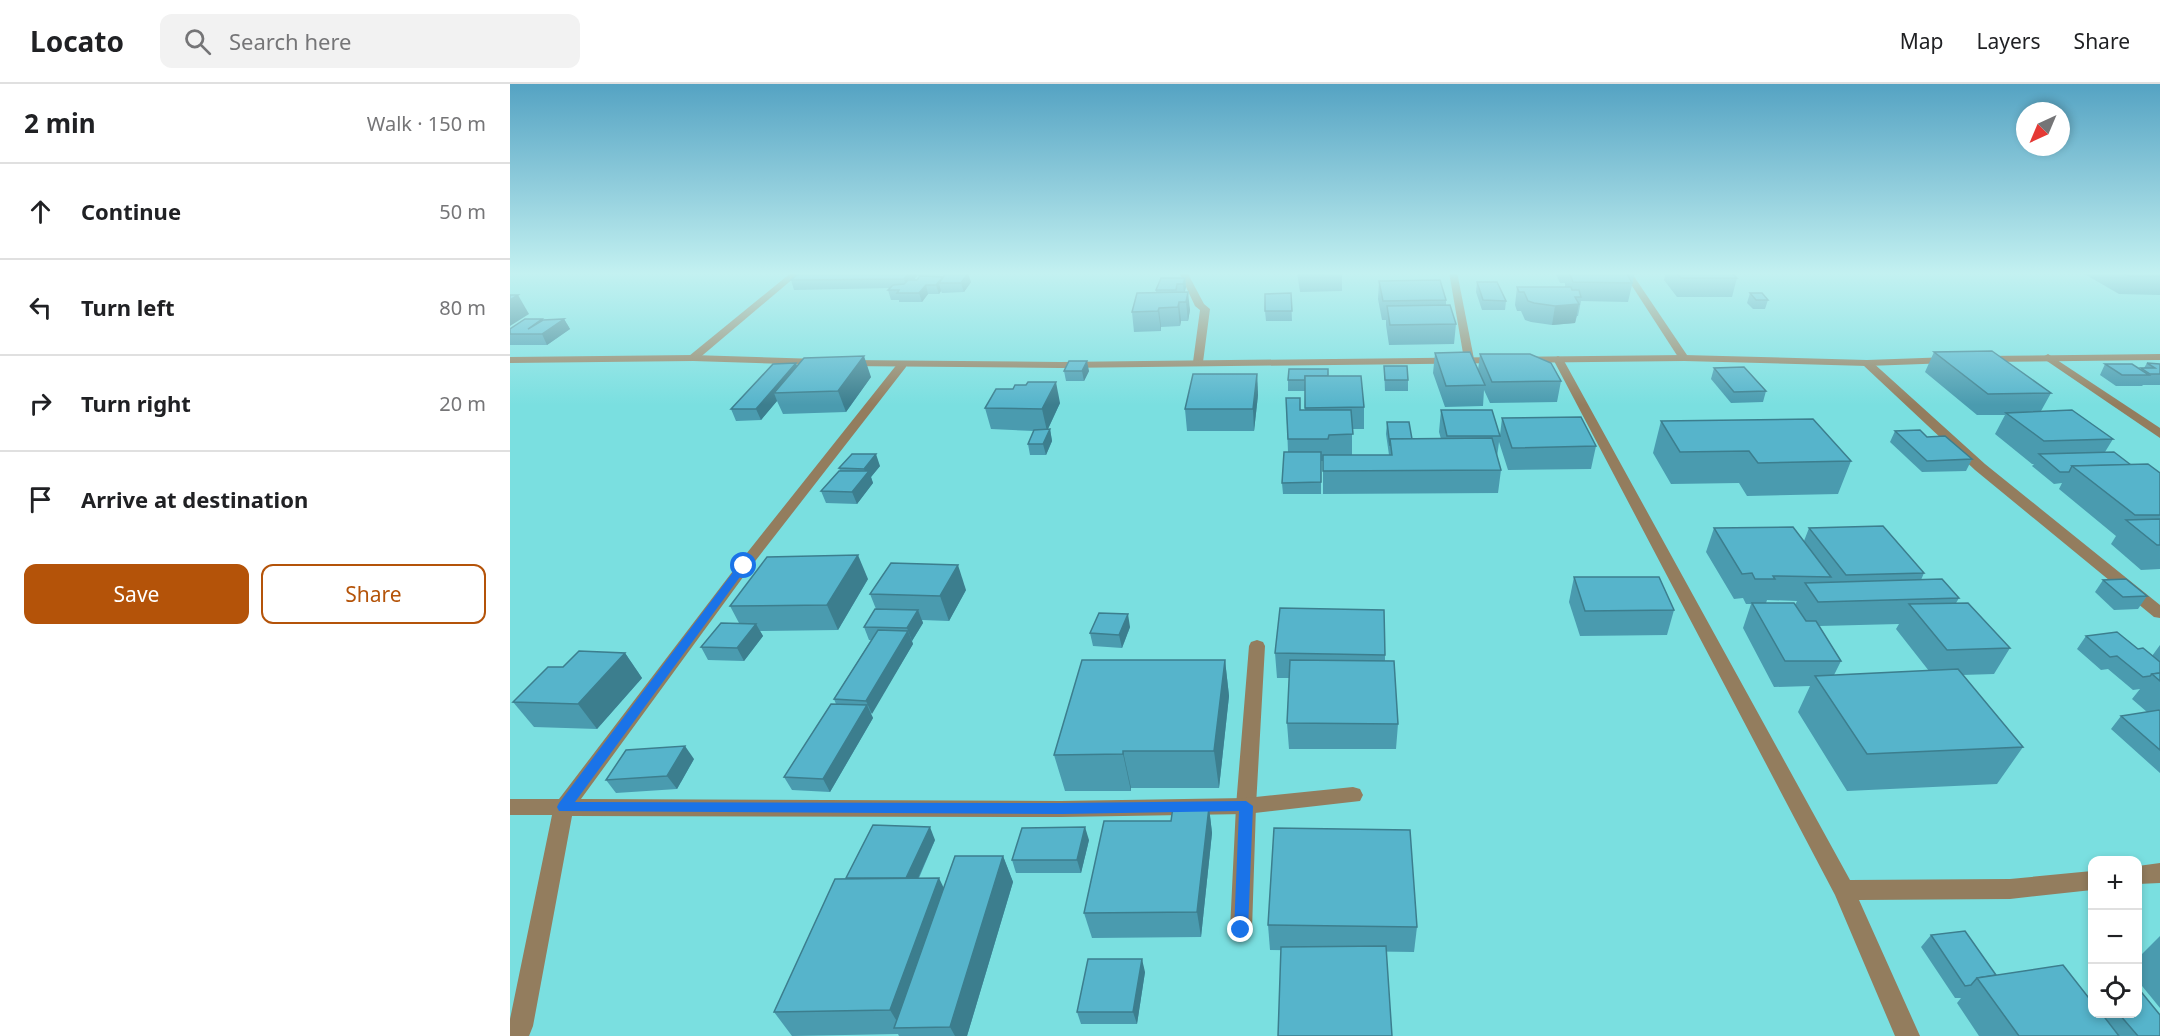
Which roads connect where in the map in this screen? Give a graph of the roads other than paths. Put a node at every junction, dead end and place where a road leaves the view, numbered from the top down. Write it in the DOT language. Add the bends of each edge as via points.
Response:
graph roads {
  1 [pos="743,316"];
  2 [pos="1203,316"];
  3 [pos="1461,316"];
  4 [pos="1656,316"];
  5 [pos="2048,357"];
  6 [pos="2160,357"];
  7 [pos="693,358"];
  8 [pos="1684,358"];
  9 [pos="1469,359"];
  10 [pos="1558,359"];
  11 [pos="510,360"];
  12 [pos="1198,362"];
  13 [pos="1867,363"];
  14 [pos="902,365"];
  15 [pos="2160,434"];
  16 [pos="2160,614"];
  17 [pos="1257,646"];
  18 [pos="1353,795"];
  19 [pos="1246,806"];
  20 [pos="510,807"];
  21 [pos="564,807"];
  22 [pos="2160,873"];
  23 [pos="2142,875"];
  24 [pos="2088,880"];
  25 [pos="1844,890"];
  26 [pos="1241,930"];
  27 [pos="515,1036"];
  28 [pos="1908,1036"];
  1 -- 7 [label="street"];
  2 -- 12 [label="street"];
  3 -- 9 [label="street"];
  4 -- 8 [label="street"];
  5 -- 6 [label="street"];
  5 -- 13 [label="street"];
  5 -- 15 [label="street"];
  7 -- 11 [label="street"];
  7 -- 14 [label="street"];
  8 -- 10 [label="street"];
  8 -- 13 [label="street"];
  9 -- 10 [label="street"];
  9 -- 12 [label="street"];
  10 -- 25 [label="street"];
  12 -- 14 [label="street"];
  13 -- 16 [label="street" via="1980,467"];
  14 -- 21 [label="street" via="744,566"];
  17 -- 19 [label="street"];
  18 -- 19 [label="street"];
  19 -- 21 [label="street"];
  19 -- 26 [label="street"];
  20 -- 21 [label="street"];
  21 -- 27 [label="street" via="521,1026"];
  22 -- 23 [label="street"];
  24 -- 25 [label="street" via="2010,890"];
  25 -- 28 [label="street"];
}
